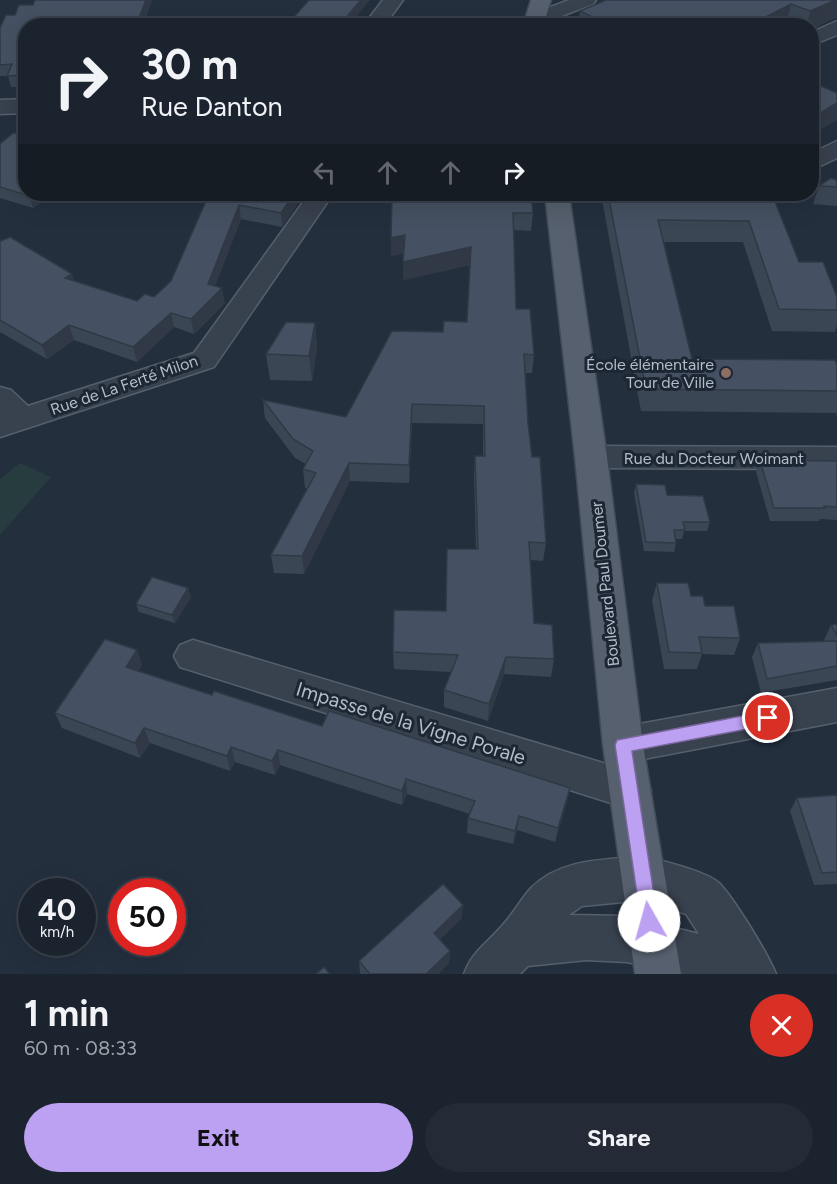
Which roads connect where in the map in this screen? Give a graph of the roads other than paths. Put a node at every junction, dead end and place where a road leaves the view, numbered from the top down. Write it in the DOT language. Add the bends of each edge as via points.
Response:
graph roads {
  1 [pos="393,0"];
  2 [pos="541,0"];
  3 [pos="586,0"];
  4 [pos="379,18"];
  5 [pos="536,18"];
  6 [pos="545,18"];
  7 [pos="837,27"];
  8 [pos="819,36"];
  9 [pos="18,106"];
  10 [pos="0,107"];
  11 [pos="837,148"];
  12 [pos="819,169"];
  13 [pos="316,201"];
  14 [pos="558,201"];
  15 [pos="0,397"];
  16 [pos="12,423"];
  17 [pos="591,457"];
  18 [pos="837,458"];
  19 [pos="193,656"];
  20 [pos="837,705"];
  21 [pos="623,745"];
  22 [pos="630,790"];
  23 [pos="644,878"];
  24 [pos="502,959"];
  25 [pos="655,959"];
  26 [pos="743,974"];
  27 [pos="753,974"];
  1 -- 4 [label="street"];
  2 -- 5 [label="main road"];
  3 -- 6 [label="street"];
  7 -- 8 [label="street"];
  9 -- 10 [label="street"];
  11 -- 12 [label="street"];
  13 -- 16 [label="street, Rue de La Ferté Milon" via="204,360"];
  14 -- 17 [label="main road, Boulevard Paul Doumer"];
  15 -- 16 [label="street"];
  17 -- 18 [label="street, Rue du Docteur Woimant"];
  17 -- 21 [label="main road, Boulevard Paul Doumer"];
  19 -- 22 [label="street, Impasse de la Vigne Porale"];
  20 -- 21 [label="street"];
  21 -- 22 [label="main road, Boulevard Paul Doumer"];
  22 -- 23 [label="main road, Boulevard Paul Doumer"];
  23 -- 24 [label="street" via="574,885 548,903"];
  23 -- 25 [label="main road, Boulevard Paul Doumer"];
  23 -- 27 [label="street" via="702,898"];
  24 -- 25 [label="street" via="588,937"];
  25 -- 26 [label="street" via="705,957"];
}
